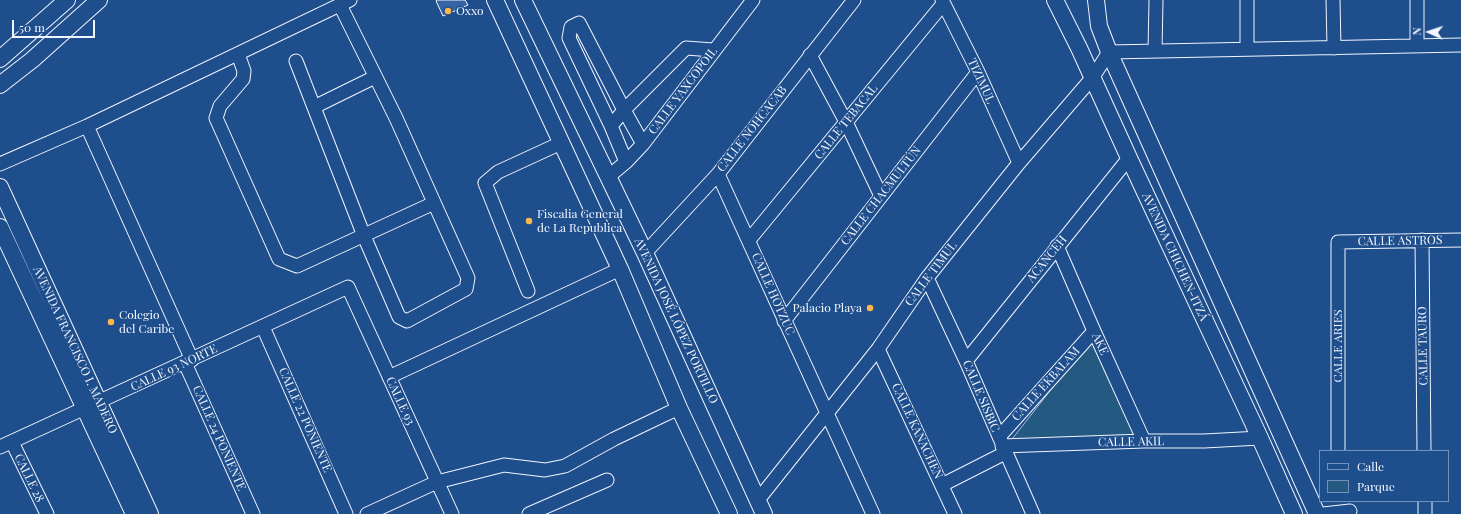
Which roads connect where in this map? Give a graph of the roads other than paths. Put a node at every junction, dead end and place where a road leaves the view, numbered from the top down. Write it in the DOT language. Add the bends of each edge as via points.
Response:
graph roads {
  1 [pos="67,0"];
  2 [pos="99,0"];
  3 [pos="495,0"];
  4 [pos="523,0"];
  5 [pos="753,0"];
  6 [pos="854,0"];
  7 [pos="1055,0"];
  8 [pos="1096,0"];
  9 [pos="1156,0"];
  10 [pos="1246,0"];
  11 [pos="1333,0"];
  12 [pos="1417,0"];
  13 [pos="942,2"];
  14 [pos="345,3"];
  15 [pos="1100,29"];
  16 [pos="1461,45"];
  17 [pos="1417,46"];
  18 [pos="1079,48"];
  19 [pos="1334,48"];
  20 [pos="713,50"];
  21 [pos="1247,50"];
  22 [pos="1155,51"];
  23 [pos="1109,52"];
  24 [pos="238,54"];
  25 [pos="810,55"];
  26 [pos="0,59"];
  27 [pos="296,61"];
  28 [pos="978,72"];
  29 [pos="375,77"];
  30 [pos="1093,77"];
  31 [pos="0,85"];
  32 [pos="314,106"];
  33 [pos="624,110"];
  34 [pos="846,122"];
  35 [pos="87,126"];
  36 [pos="611,126"];
  37 [pos="561,142"];
  38 [pos="643,144"];
  39 [pos="1129,158"];
  40 [pos="626,162"];
  41 [pos="1019,163"];
  42 [pos="0,164"];
  43 [pos="718,174"];
  44 [pos="608,177"];
  45 [pos="0,187"];
  46 [pos="881,196"];
  47 [pos="434,203"];
  48 [pos="0,227"];
  49 [pos="364,236"];
  50 [pos="749,240"];
  51 [pos="1422,240"];
  52 [pos="1461,240"];
  53 [pos="1338,242"];
  54 [pos="1058,246"];
  55 [pos="645,253"];
  56 [pos="620,269"];
  57 [pos="927,278"];
  58 [pos="348,287"];
  59 [pos="528,291"];
  60 [pos="784,320"];
  61 [pos="263,327"];
  62 [pos="1094,331"];
  63 [pos="878,349"];
  64 [pos="189,361"];
  65 [pos="966,361"];
  66 [pos="389,377"];
  67 [pos="92,406"];
  68 [pos="680,408"];
  69 [pos="827,414"];
  70 [pos="1260,438"];
  71 [pos="1144,441"];
  72 [pos="12,442"];
  73 [pos="1002,445"];
  74 [pos="0,447"];
  75 [pos="1338,450"];
  76 [pos="1424,450"];
  77 [pos="607,480"];
  78 [pos="437,482"];
  79 [pos="942,485"];
  80 [pos="1425,502"];
  81 [pos="761,507"];
  82 [pos="1350,509"];
  83 [pos="46,514"];
  84 [pos="134,514"];
  85 [pos="150,514"];
  86 [pos="253,514"];
  87 [pos="346,514"];
  88 [pos="367,514"];
  89 [pos="452,514"];
  90 [pos="529,514"];
  91 [pos="729,514"];
  92 [pos="873,514"];
  93 [pos="955,514"];
  94 [pos="1033,514"];
  95 [pos="1294,514"];
  96 [pos="1317,514"];
  97 [pos="1323,514"];
  98 [pos="1425,514"];
  1 -- 26 [label="main road"];
  2 -- 31 [label="main road"];
  3 -- 37 [label="main road"];
  4 -- 44 [label="main road, AVENIDA JOSÉ LÓPEZ PORTILLO"];
  5 -- 20 [label="street, CALLE YAXCOPOIL"];
  6 -- 25 [label="street, CALLE NOHCACAB"];
  7 -- 18 [label="main road, AVENIDA CHICHEN-ITZÁ"];
  8 -- 15 [label="main road, AVENIDA CHICHEN-ITZÁ"];
  9 -- 22 [label="street"];
  10 -- 21 [label="street"];
  11 -- 19 [label="street"];
  12 -- 17 [label="street"];
  13 -- 28 [label="street, TIZIMUL"];
  13 -- 34 [label="street, CALLE TEBACAL"];
  14 -- 24 [label="street"];
  14 -- 29 [label="street"];
  15 -- 18 [label="main road" via="1094,39"];
  15 -- 23 [label="main road, AVENIDA CHICHEN-ITZÁ"];
  16 -- 17 [label="street"];
  17 -- 19 [label="street"];
  18 -- 30 [label="main road, AVENIDA CHICHEN-ITZÁ"];
  19 -- 21 [label="street"];
  20 -- 33 [label="street" via="686,48"];
  20 -- 38 [label="street, CALLE YAXCOPOIL"];
  21 -- 22 [label="street"];
  22 -- 23 [label="street"];
  23 -- 30 [label="street, CALLE TIMUL"];
  23 -- 96 [label="main road, AVENIDA CHICHEN-ITZÁ"];
  24 -- 35 [label="street"];
  24 -- 49 [label="street" via="244,72 243,79 220,106 216,118 279,259 298,266"];
  25 -- 34 [label="street"];
  25 -- 43 [label="street, CALLE NOHCACAB"];
  27 -- 32 [label="street"];
  28 -- 41 [label="street, TIZIMUL"];
  28 -- 46 [label="street, CALLE CHACMULTÚN"];
  29 -- 32 [label="street"];
  29 -- 47 [label="street"];
  30 -- 39 [label="main road, AVENIDA CHICHEN-ITZÁ"];
  30 -- 41 [label="street, CALLE TIMUL"];
  32 -- 49 [label="street"];
  33 -- 36 [label="street"];
  33 -- 36 [label="street" via="579,23 571,27 569,38"];
  33 -- 38 [label="street"];
  34 -- 46 [label="street"];
  34 -- 50 [label="street, CALLE TEBACAL"];
  35 -- 42 [label="street"];
  35 -- 64 [label="street, CALLE 24 PONIENTE"];
  36 -- 40 [label="street"];
  37 -- 56 [label="main road"];
  37 -- 59 [label="street" via="498,172 485,183"];
  38 -- 40 [label="street, CALLE YAXCOPOIL"];
  39 -- 54 [label="street, ACANCEH"];
  39 -- 70 [label="main road, AVENIDA CHICHEN-ITZÁ"];
  40 -- 44 [label="street, CALLE YAXCOPOIL"];
  41 -- 57 [label="street, CALLE TIMUL"];
  43 -- 50 [label="street, CALLE HOTZUC"];
  43 -- 55 [label="street, CALLE NOHCACAB"];
  44 -- 55 [label="main road, AVENIDA JOSÉ LÓPEZ PORTILLO"];
  45 -- 67 [label="main road, AVENIDA FRANCISCO I. MADERO"];
  46 -- 60 [label="street, CALLE CHACMULTÚN"];
  47 -- 49 [label="street"];
  47 -- 49 [label="street" via="468,278 466,289 407,321 399,317"];
  48 -- 67 [label="main road, AVENIDA FRANCISCO I. MADERO"];
  50 -- 60 [label="street, CALLE HOTZUC"];
  51 -- 52 [label="street, CALLE ASTROS"];
  51 -- 53 [label="street, CALLE ASTROS"];
  51 -- 76 [label="street, CALLE TAURO"];
  53 -- 75 [label="street, CALLE ARIES"];
  54 -- 62 [label="street, AKE"];
  54 -- 65 [label="street, ACANCEH"];
  55 -- 81 [label="main road, AVENIDA JOSÉ LÓPEZ PORTILLO"];
  56 -- 66 [label="street"];
  56 -- 68 [label="main road"];
  57 -- 63 [label="street, CALLE TIMUL"];
  57 -- 65 [label="street, CALLE SISBIC"];
  58 -- 61 [label="street, CALLE 93 NORTE"];
  58 -- 66 [label="street, CALLE 93"];
  60 -- 69 [label="street, CALLE HOTZUC"];
  61 -- 64 [label="street, CALLE 93 NORTE"];
  61 -- 87 [label="street, CALLE 22 PONIENTE"];
  62 -- 71 [label="street, AKE"];
  62 -- 73 [label="street, CALLE EKBALAM"];
  63 -- 69 [label="street, CALLE TIMUL"];
  63 -- 79 [label="street, CALLE KANACHEN"];
  64 -- 67 [label="street, CALLE 93 NORTE"];
  64 -- 86 [label="street, CALLE 24 PONIENTE"];
  65 -- 73 [label="street, CALLE SISBIC"];
  66 -- 78 [label="street, CALLE 93"];
  67 -- 72 [label="street, CALLE 93 NORTE"];
  67 -- 84 [label="main road, AVENIDA FRANCISCO I. MADERO"];
  67 -- 85 [label="main road, AVENIDA FRANCISCO I. MADERO"];
  68 -- 78 [label="street" via="614,439 565,466 545,470 504,465"];
  68 -- 91 [label="main road"];
  69 -- 81 [label="street, CALLE TIMUL"];
  69 -- 92 [label="street, CALLE HOTZUC"];
  70 -- 71 [label="street, CALLE AKIL"];
  70 -- 95 [label="main road, AVENIDA CHICHEN-ITZÁ"];
  71 -- 73 [label="street, CALLE AKIL"];
  72 -- 74 [label="street, CALLE 93 NORTE"];
  72 -- 83 [label="street, CALLE 28"];
  73 -- 79 [label="street"];
  73 -- 94 [label="street, CALLE SISBIC"];
  77 -- 90 [label="street"];
  78 -- 88 [label="street"];
  78 -- 89 [label="street, CALLE 93"];
  79 -- 93 [label="street, CALLE KANACHEN"];
  80 -- 98 [label="street"];
  82 -- 97 [label="street"];
}
